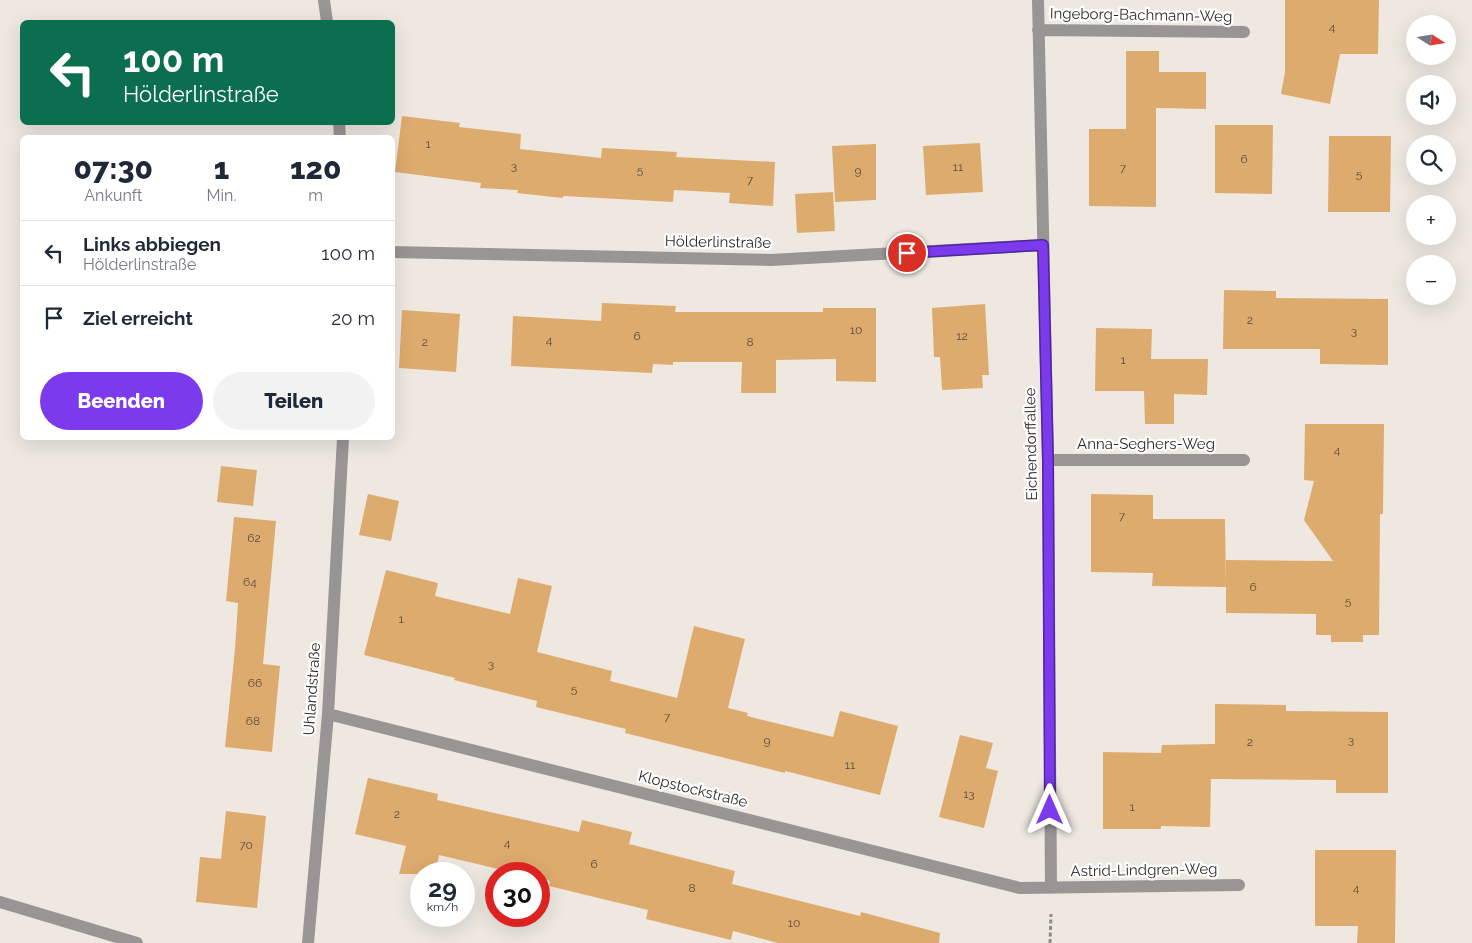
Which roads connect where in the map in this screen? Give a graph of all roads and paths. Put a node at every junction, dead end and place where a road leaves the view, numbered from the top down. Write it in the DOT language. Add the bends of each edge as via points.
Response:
graph roads {
  1 [pos="324,0"];
  2 [pos="1038,0"];
  3 [pos="327,20"];
  4 [pos="1038,30"];
  5 [pos="1244,32"];
  6 [pos="1043,245"];
  7 [pos="395,252"];
  8 [pos="343,440"];
  9 [pos="1048,460"];
  10 [pos="1244,460"];
  11 [pos="328,714"];
  12 [pos="1239,884"];
  13 [pos="1051,888"];
  14 [pos="0,902"];
  15 [pos="137,943"];
  16 [pos="308,943"];
  17 [pos="1050,943"];
  1 -- 3 [label="street"];
  2 -- 4 [label="street, Eichendorffallee"];
  4 -- 5 [label="street, Ingeborg-Bachmann-Weg"];
  4 -- 6 [label="street, Eichendorffallee"];
  6 -- 7 [label="street, Hölderlinstraße" via="771,260"];
  6 -- 9 [label="street, Eichendorffallee"];
  8 -- 11 [label="street, Uhlandstraße"];
  9 -- 10 [label="street, Anna-Seghers-Weg"];
  9 -- 13 [label="street, Eichendorffallee"];
  11 -- 13 [label="street, Klopstockstraße" via="1020,888"];
  11 -- 16 [label="street, Uhlandstraße"];
  12 -- 13 [label="street, Astrid-Lindgren-Weg"];
  13 -- 17 [label="path"];
  14 -- 15 [label="street"];
}
